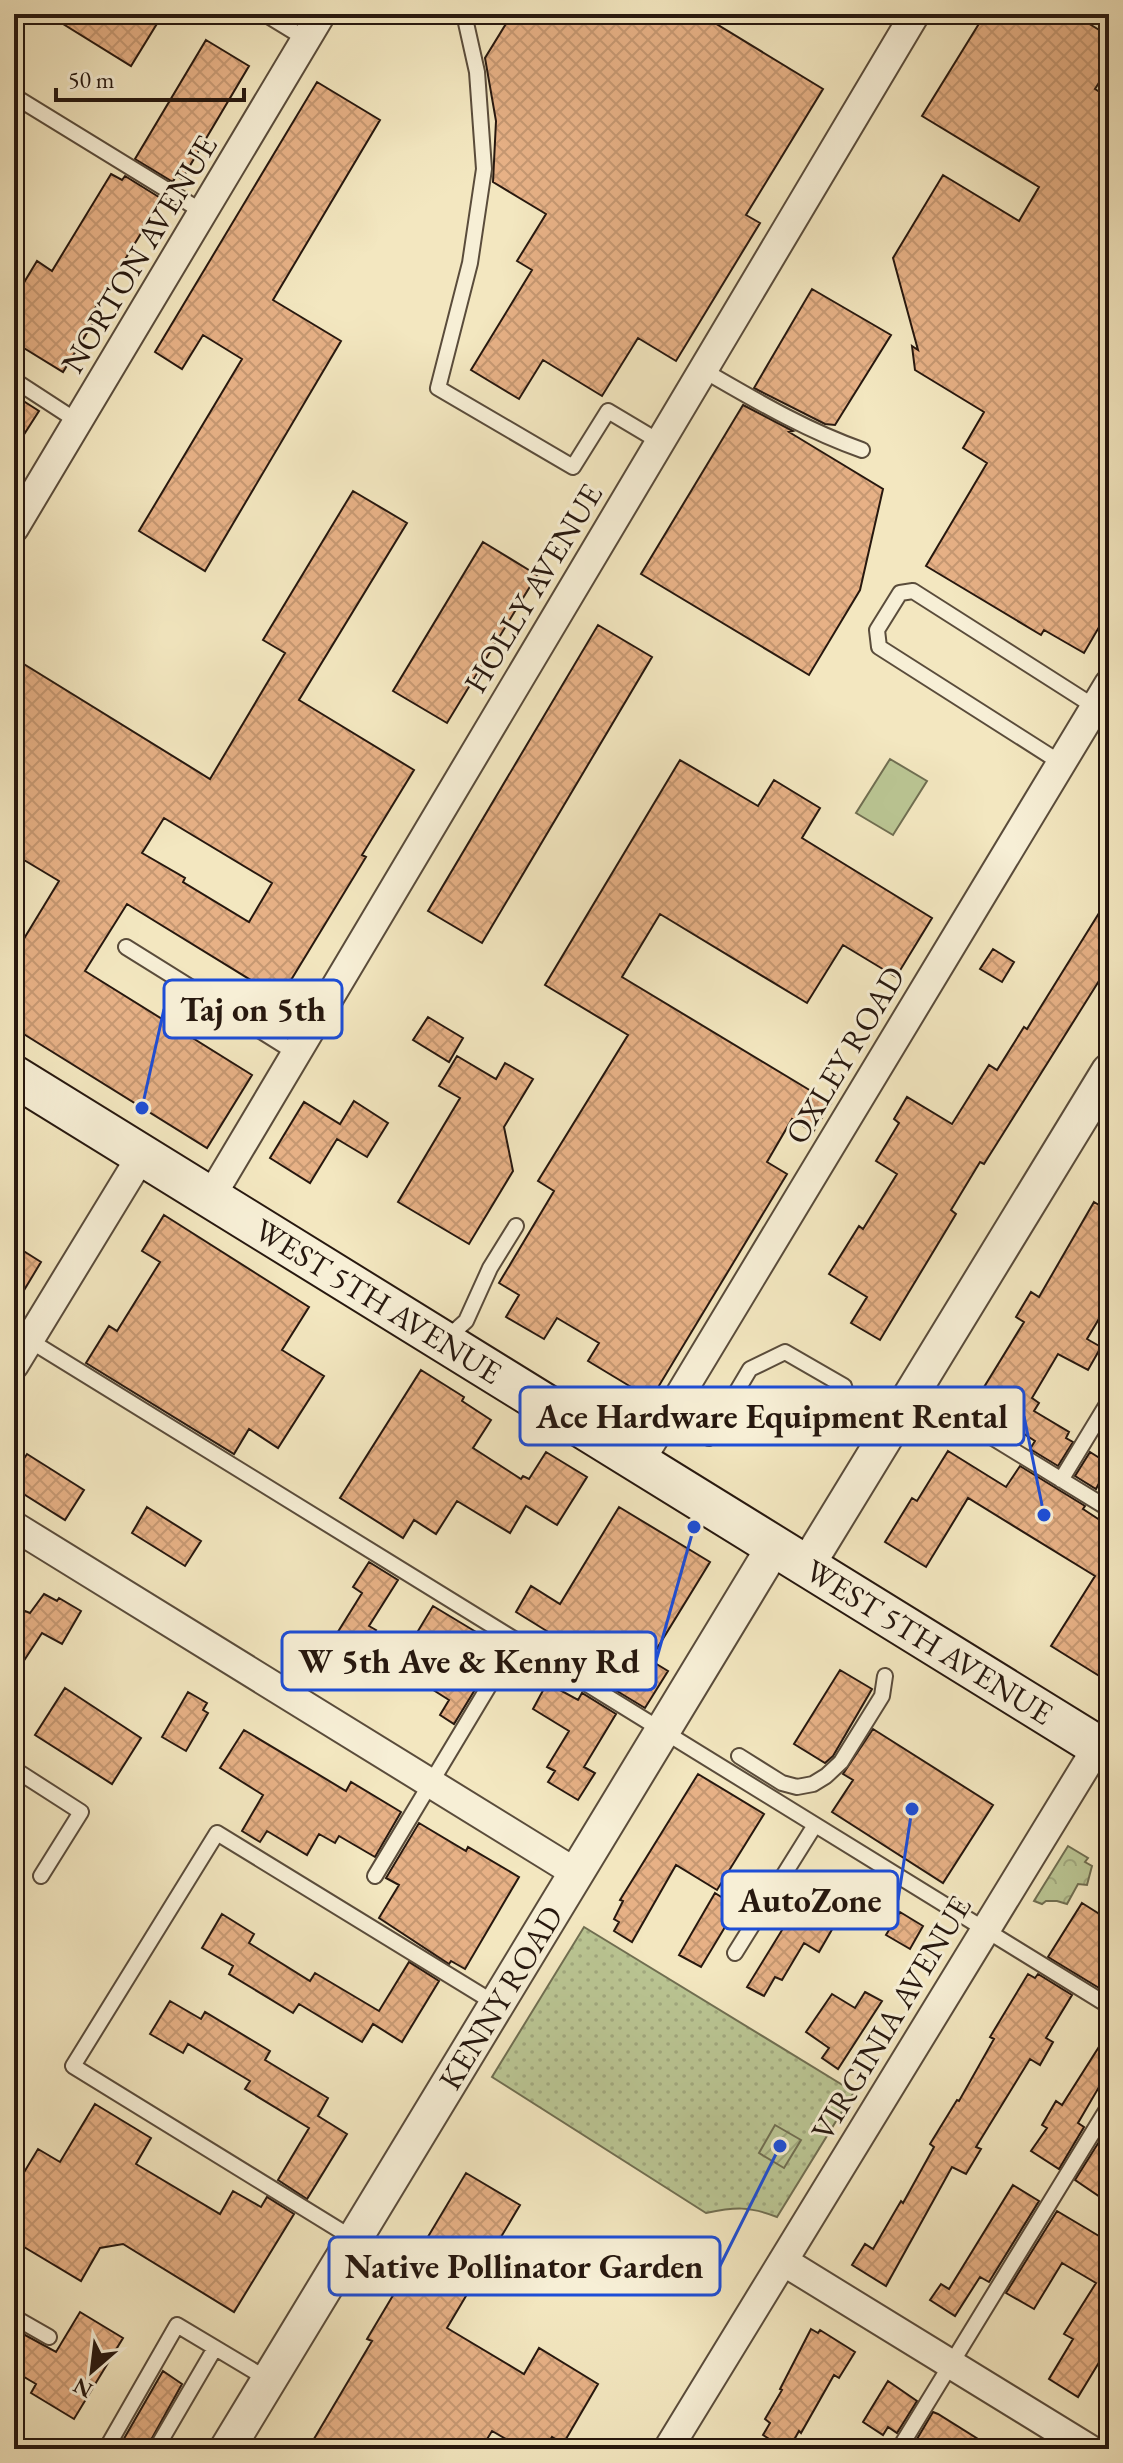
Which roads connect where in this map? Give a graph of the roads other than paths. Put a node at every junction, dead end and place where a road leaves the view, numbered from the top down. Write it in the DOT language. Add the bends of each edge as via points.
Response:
graph roads {
  1 [pos="265,14"];
  2 [pos="321,14"];
  3 [pos="464,14"];
  4 [pos="915,14"];
  5 [pos="306,39"];
  6 [pos="14,96"];
  7 [pos="203,212"];
  8 [pos="703,370"];
  9 [pos="14,380"];
  10 [pos="77,421"];
  11 [pos="660,442"];
  12 [pos="862,450"];
  13 [pos="14,528"];
  14 [pos="1102,696"];
  15 [pos="1061,763"];
  16 [pos="126,947"];
  17 [pos="296,1053"];
  18 [pos="1109,1071"];
  19 [pos="14,1076"];
  20 [pos="142,1155"];
  21 [pos="210,1198"];
  22 [pos="516,1226"];
  23 [pos="29,1340"];
  24 [pos="444,1341"];
  25 [pos="14,1365"];
  26 [pos="1109,1401"];
  27 [pos="941,1406"];
  28 [pos="852,1417"];
  29 [pos="709,1438"];
  30 [pos="640,1461"];
  31 [pos="1061,1480"];
  32 [pos="1109,1509"];
  33 [pos="14,1526"];
  34 [pos="790,1557"];
  35 [pos="516,1641"];
  36 [pos="885,1676"];
  37 [pos="662,1732"];
  38 [pos="1105,1748"];
  39 [pos="739,1756"];
  40 [pos="14,1769"];
  41 [pos="430,1783"];
  42 [pos="815,1825"];
  43 [pos="576,1873"];
  44 [pos="41,1876"];
  45 [pos="375,1876"];
  46 [pos="985,1931"];
  47 [pos="735,1953"];
  48 [pos="497,2005"];
  49 [pos="1109,2006"];
  50 [pos="1109,2106"];
  51 [pos="355,2239"];
  52 [pos="783,2261"];
  53 [pos="14,2317"];
  54 [pos="49,2337"];
  55 [pos="215,2348"];
  56 [pos="950,2363"];
  57 [pos="269,2380"];
  58 [pos="107,2449"];
  59 [pos="156,2449"];
  60 [pos="227,2449"];
  61 [pos="668,2449"];
  62 [pos="899,2449"];
  63 [pos="1089,2449"];
  1 -- 5 [label="lane"];
  2 -- 5 [label="street, NORTON AVENUE"];
  3 -- 11 [label="lane" via="477,72 484,169 470,263 438,388 573,467 608,411"];
  4 -- 8 [label="street, HOLLY AVENUE"];
  5 -- 7 [label="street, NORTON AVENUE"];
  6 -- 7 [label="lane"];
  7 -- 10 [label="street, NORTON AVENUE"];
  8 -- 11 [label="street, HOLLY AVENUE"];
  8 -- 12 [label="lane" via="794,422"];
  9 -- 10 [label="lane"];
  10 -- 13 [label="street, NORTON AVENUE"];
  11 -- 17 [label="street, HOLLY AVENUE"];
  14 -- 15 [label="street, OXLEY ROAD"];
  14 -- 15 [label="lane" via="913,591 900,593 877,630 879,647"];
  15 -- 30 [label="street, OXLEY ROAD"];
  16 -- 17 [label="lane"];
  17 -- 21 [label="street, HOLLY AVENUE"];
  18 -- 34 [label="street, KENNY ROAD"];
  19 -- 20 [label="main road, WEST 5TH AVENUE"];
  20 -- 21 [label="main road, WEST 5TH AVENUE"];
  20 -- 23 [label="street"];
  21 -- 24 [label="main road, WEST 5TH AVENUE"];
  22 -- 24 [label="lane" via="466,1321"];
  23 -- 25 [label="street"];
  23 -- 35 [label="lane"];
  24 -- 30 [label="main road, WEST 5TH AVENUE"];
  26 -- 31 [label="lane"];
  27 -- 31 [label="lane"];
  28 -- 29 [label="lane" via="844,1386 785,1352 750,1369"];
  30 -- 34 [label="main road, WEST 5TH AVENUE"];
  31 -- 32 [label="lane"];
  33 -- 41 [label="street"];
  34 -- 37 [label="street, KENNY ROAD"];
  34 -- 38 [label="main road, WEST 5TH AVENUE"];
  35 -- 37 [label="lane"];
  35 -- 41 [label="lane"];
  36 -- 39 [label="lane" via="882,1696 841,1762 813,1784 782,1783"];
  37 -- 42 [label="lane"];
  37 -- 43 [label="street, KENNY ROAD"];
  38 -- 46 [label="street, VIRGINIA AVENUE"];
  40 -- 44 [label="lane" via="81,1812"];
  41 -- 43 [label="street"];
  41 -- 45 [label="lane"];
  42 -- 46 [label="lane"];
  42 -- 47 [label="lane"];
  43 -- 48 [label="street, KENNY ROAD"];
  46 -- 49 [label="lane"];
  46 -- 52 [label="street, VIRGINIA AVENUE"];
  48 -- 51 [label="street, KENNY ROAD"];
  48 -- 51 [label="lane" via="217,1833 73,2066"];
  50 -- 56 [label="lane"];
  51 -- 57 [label="street, KENNY ROAD"];
  52 -- 56 [label="street"];
  52 -- 61 [label="street, VIRGINIA AVENUE"];
  53 -- 54 [label="lane"];
  55 -- 57 [label="lane"];
  55 -- 58 [label="lane" via="177,2325"];
  55 -- 59 [label="lane"];
  56 -- 62 [label="lane"];
  56 -- 63 [label="street"];
  57 -- 60 [label="street, KENNY ROAD"];
}
